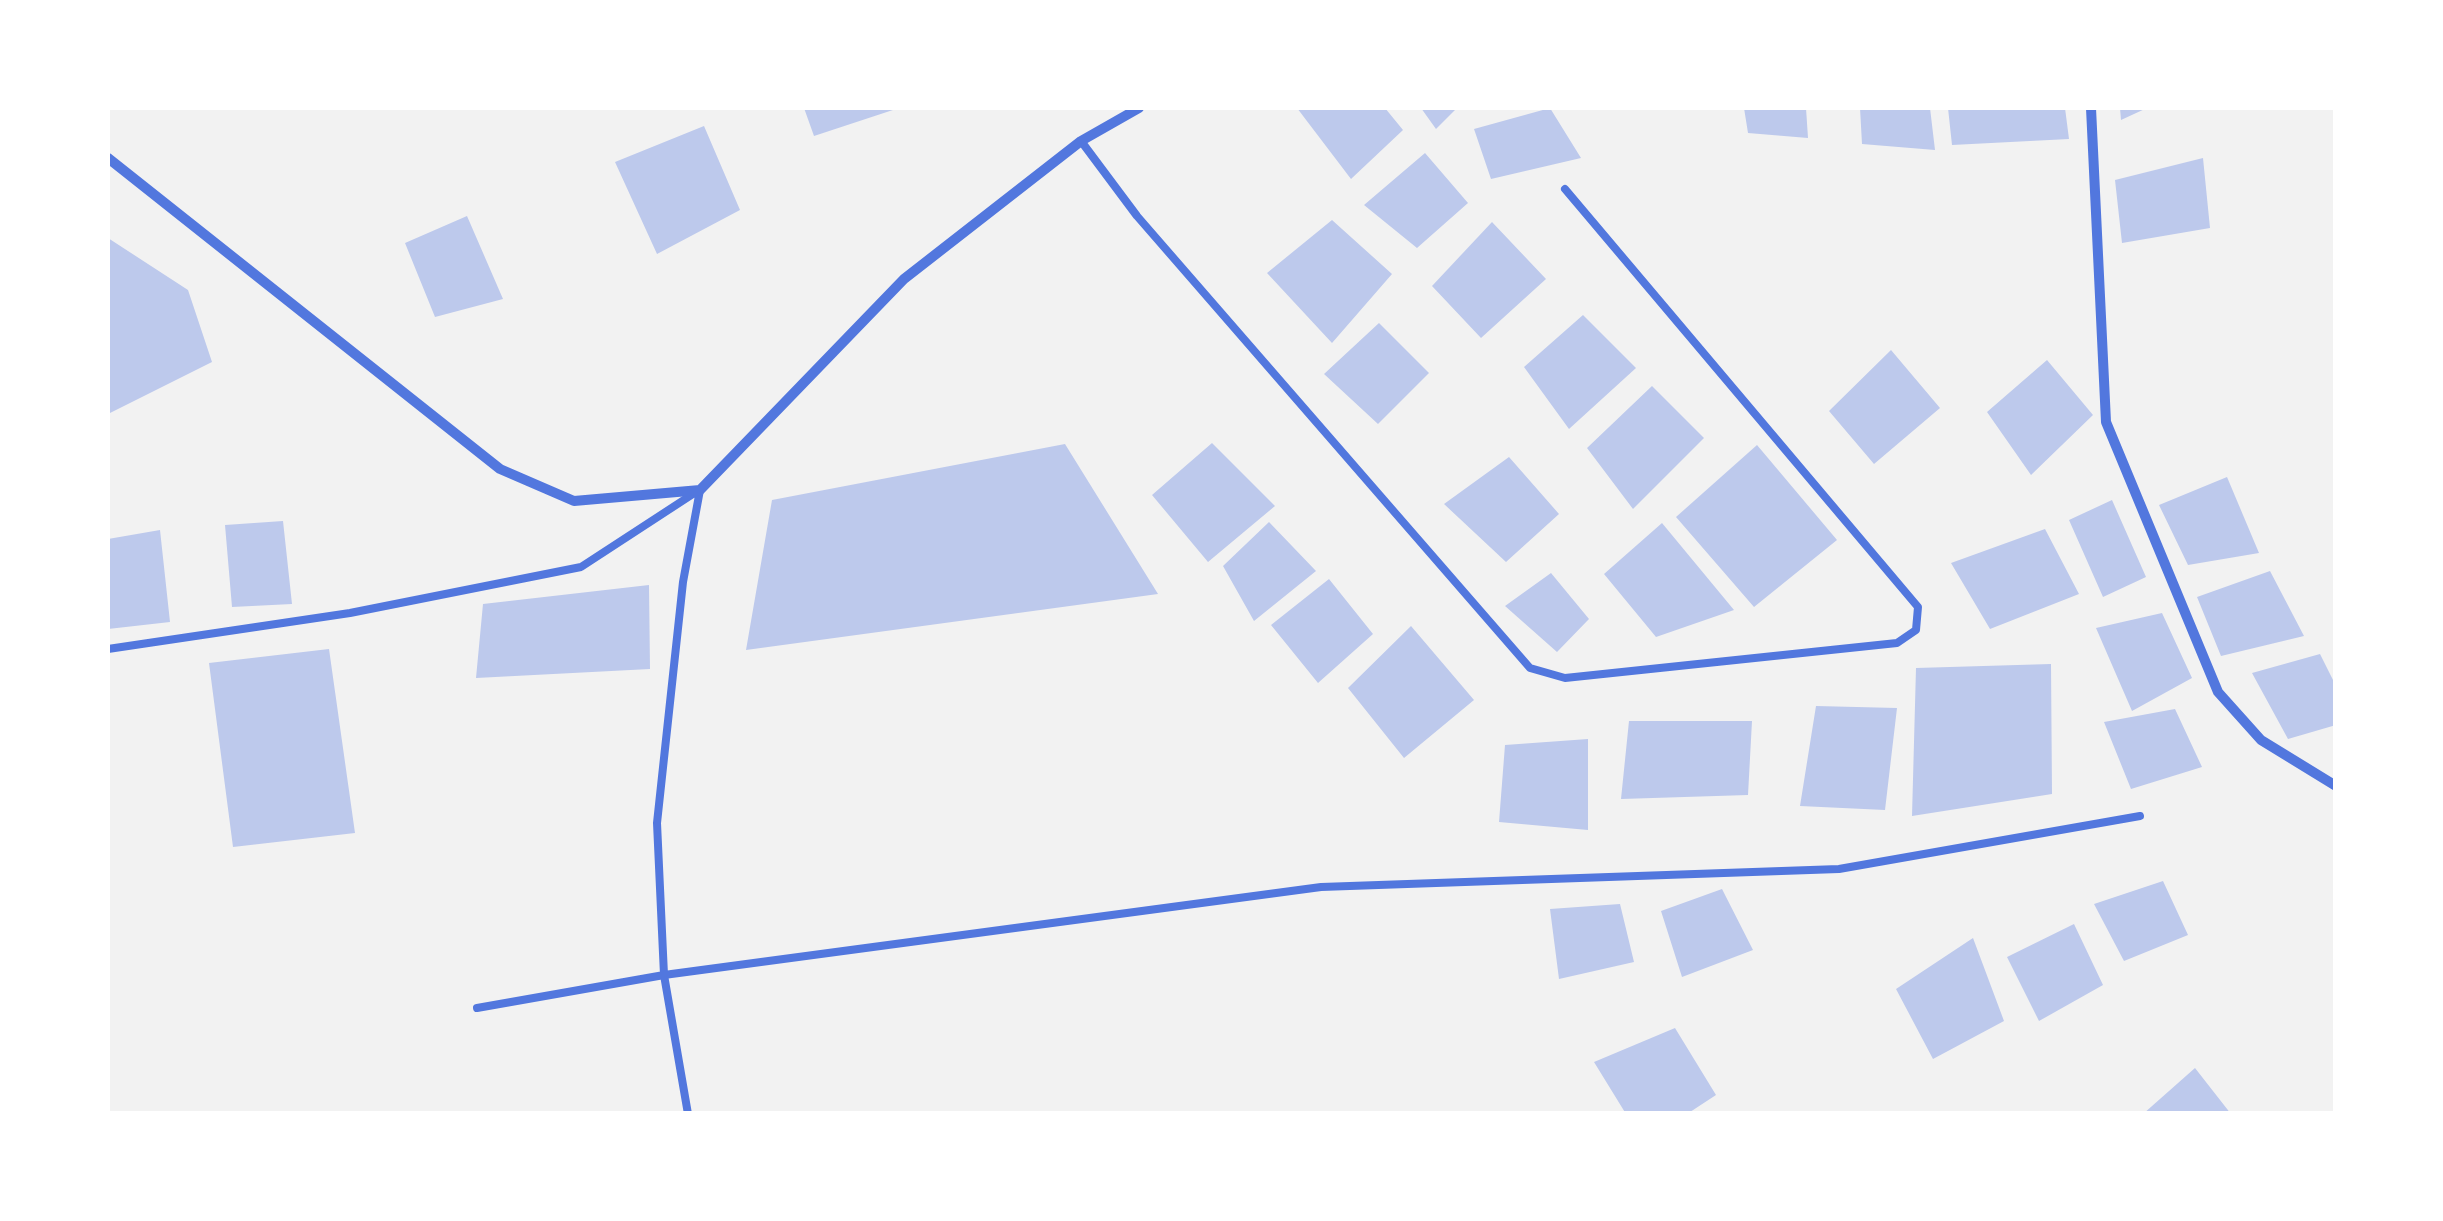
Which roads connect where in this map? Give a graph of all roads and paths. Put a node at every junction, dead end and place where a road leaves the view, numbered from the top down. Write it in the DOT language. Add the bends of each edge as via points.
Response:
graph roads {
  1 [pos="1139,108"];
  2 [pos="2091,108"];
  3 [pos="1081,141"];
  4 [pos="108,158"];
  5 [pos="1565,189"];
  6 [pos="700,490"];
  7 [pos="108,649"];
  8 [pos="2335,786"];
  9 [pos="2140,816"];
  10 [pos="664,976"];
  11 [pos="477,1008"];
  12 [pos="688,1114"];
  1 -- 3 [label="street"];
  2 -- 8 [label="street" via="2106,422 2218,692 2261,740"];
  3 -- 5 [label="lane" via="1137,216 1530,668 1565,678 1897,644 1916,630 1918,607"];
  3 -- 6 [label="street" via="904,279"];
  4 -- 6 [label="street" via="500,470 574,501"];
  6 -- 7 [label="lane" via="581,567 350,613"];
  6 -- 10 [label="lane" via="683,582 657,823"];
  9 -- 10 [label="lane" via="1840,869 1321,887"];
  10 -- 11 [label="lane"];
  10 -- 12 [label="lane"];
}
